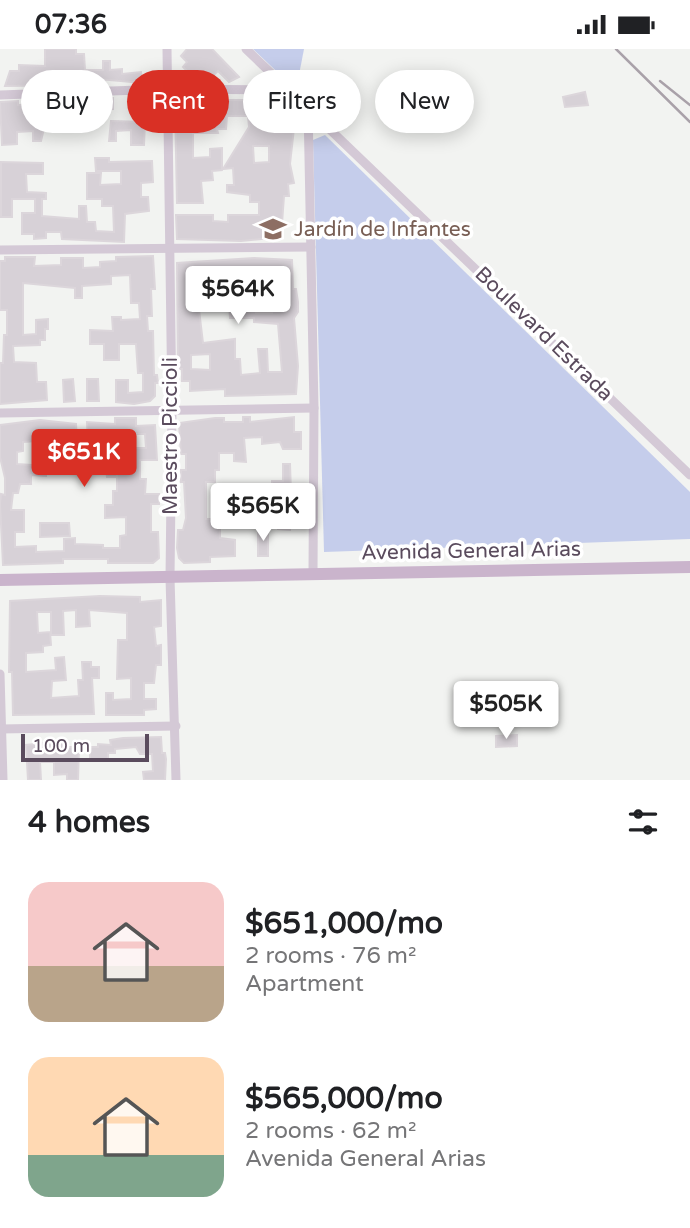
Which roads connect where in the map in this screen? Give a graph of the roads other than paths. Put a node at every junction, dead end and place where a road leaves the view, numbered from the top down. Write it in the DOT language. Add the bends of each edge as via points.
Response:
graph roads {
  1 [pos="167,49"];
  2 [pos="246,49"];
  3 [pos="167,70"];
  4 [pos="268,70"];
  5 [pos="127,90"];
  6 [pos="0,95"];
  7 [pos="168,133"];
  8 [pos="309,133"];
  9 [pos="335,133"];
  10 [pos="311,247"];
  11 [pos="169,248"];
  12 [pos="0,250"];
  13 [pos="314,408"];
  14 [pos="172,409"];
  15 [pos="0,413"];
  16 [pos="690,475"];
  17 [pos="690,567"];
  18 [pos="313,574"];
  19 [pos="170,578"];
  20 [pos="0,580"];
  21 [pos="0,674"];
  22 [pos="176,726"];
  23 [pos="1,729"];
  24 [pos="3,780"];
  25 [pos="176,780"];
  1 -- 3 [label="street, Maestro Piccioli"];
  2 -- 4 [label="street, Boulevard Estrada"];
  5 -- 6 [label="street"];
  7 -- 11 [label="street, Maestro Piccioli"];
  8 -- 10 [label="street"];
  9 -- 16 [label="street, Boulevard Estrada"];
  10 -- 11 [label="street"];
  10 -- 13 [label="street"];
  11 -- 12 [label="street"];
  11 -- 14 [label="street, Maestro Piccioli"];
  13 -- 14 [label="street"];
  13 -- 18 [label="street"];
  14 -- 15 [label="street"];
  14 -- 19 [label="street, Maestro Piccioli"];
  17 -- 18 [label="main road, Avenida General Arias"];
  18 -- 19 [label="main road, Avenida General Arias"];
  19 -- 20 [label="main road, Avenida General Arias"];
  19 -- 22 [label="street, Maestro Piccioli"];
  21 -- 23 [label="street"];
  22 -- 23 [label="street"];
  22 -- 25 [label="street, Maestro Piccioli"];
  23 -- 24 [label="street"];
}
